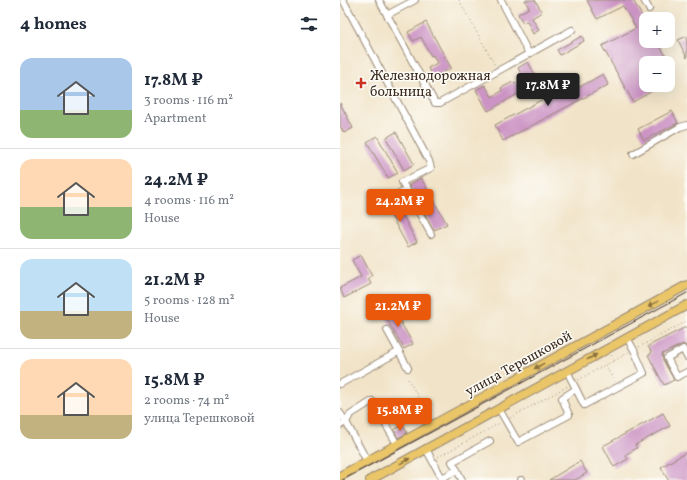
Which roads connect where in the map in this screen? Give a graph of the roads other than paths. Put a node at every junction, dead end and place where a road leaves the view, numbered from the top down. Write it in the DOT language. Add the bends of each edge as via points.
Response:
graph roads {
  1 [pos="343,0"];
  2 [pos="379,0"];
  3 [pos="414,0"];
  4 [pos="501,0"];
  5 [pos="644,0"];
  6 [pos="650,9"];
  7 [pos="388,15"];
  8 [pos="572,30"];
  9 [pos="530,54"];
  10 [pos="687,125"];
  11 [pos="633,154"];
  12 [pos="407,190"];
  13 [pos="385,201"];
  14 [pos="431,234"];
  15 [pos="687,285"];
  16 [pos="687,305"];
  17 [pos="387,330"];
  18 [pos="626,338"];
  19 [pos="398,352"];
  20 [pos="687,357"];
  21 [pos="408,368"];
  22 [pos="567,371"];
  23 [pos="687,372"];
  24 [pos="340,384"];
  25 [pos="576,389"];
  26 [pos="499,409"];
  27 [pos="340,413"];
  28 [pos="343,423"];
  29 [pos="490,441"];
  30 [pos="397,444"];
  31 [pos="426,449"];
  32 [pos="367,461"];
  33 [pos="457,470"];
  34 [pos="340,476"];
  35 [pos="443,479"];
  36 [pos="370,480"];
  37 [pos="462,480"];
  1 -- 12 [label="lane" via="429,161 431,168 402,182"];
  2 -- 7 [label="lane"];
  3 -- 7 [label="lane"];
  4 -- 9 [label="lane"];
  5 -- 6 [label="lane"];
  7 -- 9 [label="lane" via="436,103"];
  8 -- 9 [label="lane"];
  10 -- 11 [label="lane"];
  12 -- 13 [label="lane"];
  12 -- 14 [label="lane"];
  15 -- 30 [label="main road, улица Терешковой, one-way"];
  16 -- 18 [label="main road"];
  17 -- 19 [label="lane"];
  22 -- 18 [label="main road, one-way"];
  18 -- 25 [label="lane" via="644,373 584,405"];
  19 -- 21 [label="lane"];
  19 -- 24 [label="lane"];
  20 -- 23 [label="lane" via="683,349 667,358 677,377"];
  22 -- 25 [label="lane"];
  22 -- 26 [label="main road"];
  25 -- 26 [label="lane" via="562,398 569,415 518,442"];
  26 -- 31 [label="main road"];
  27 -- 28 [label="lane"];
  28 -- 30 [label="lane" via="350,415 372,401"];
  28 -- 32 [label="lane"];
  29 -- 33 [label="lane" via="452,462"];
  30 -- 32 [label="main road, улица Терешковой"];
  31 -- 35 [label="lane"];
  36 -- 31 [label="main road, one-way"];
  32 -- 34 [label="main road, улица Терешковой"];
  33 -- 35 [label="lane"];
  33 -- 37 [label="lane"];
}
